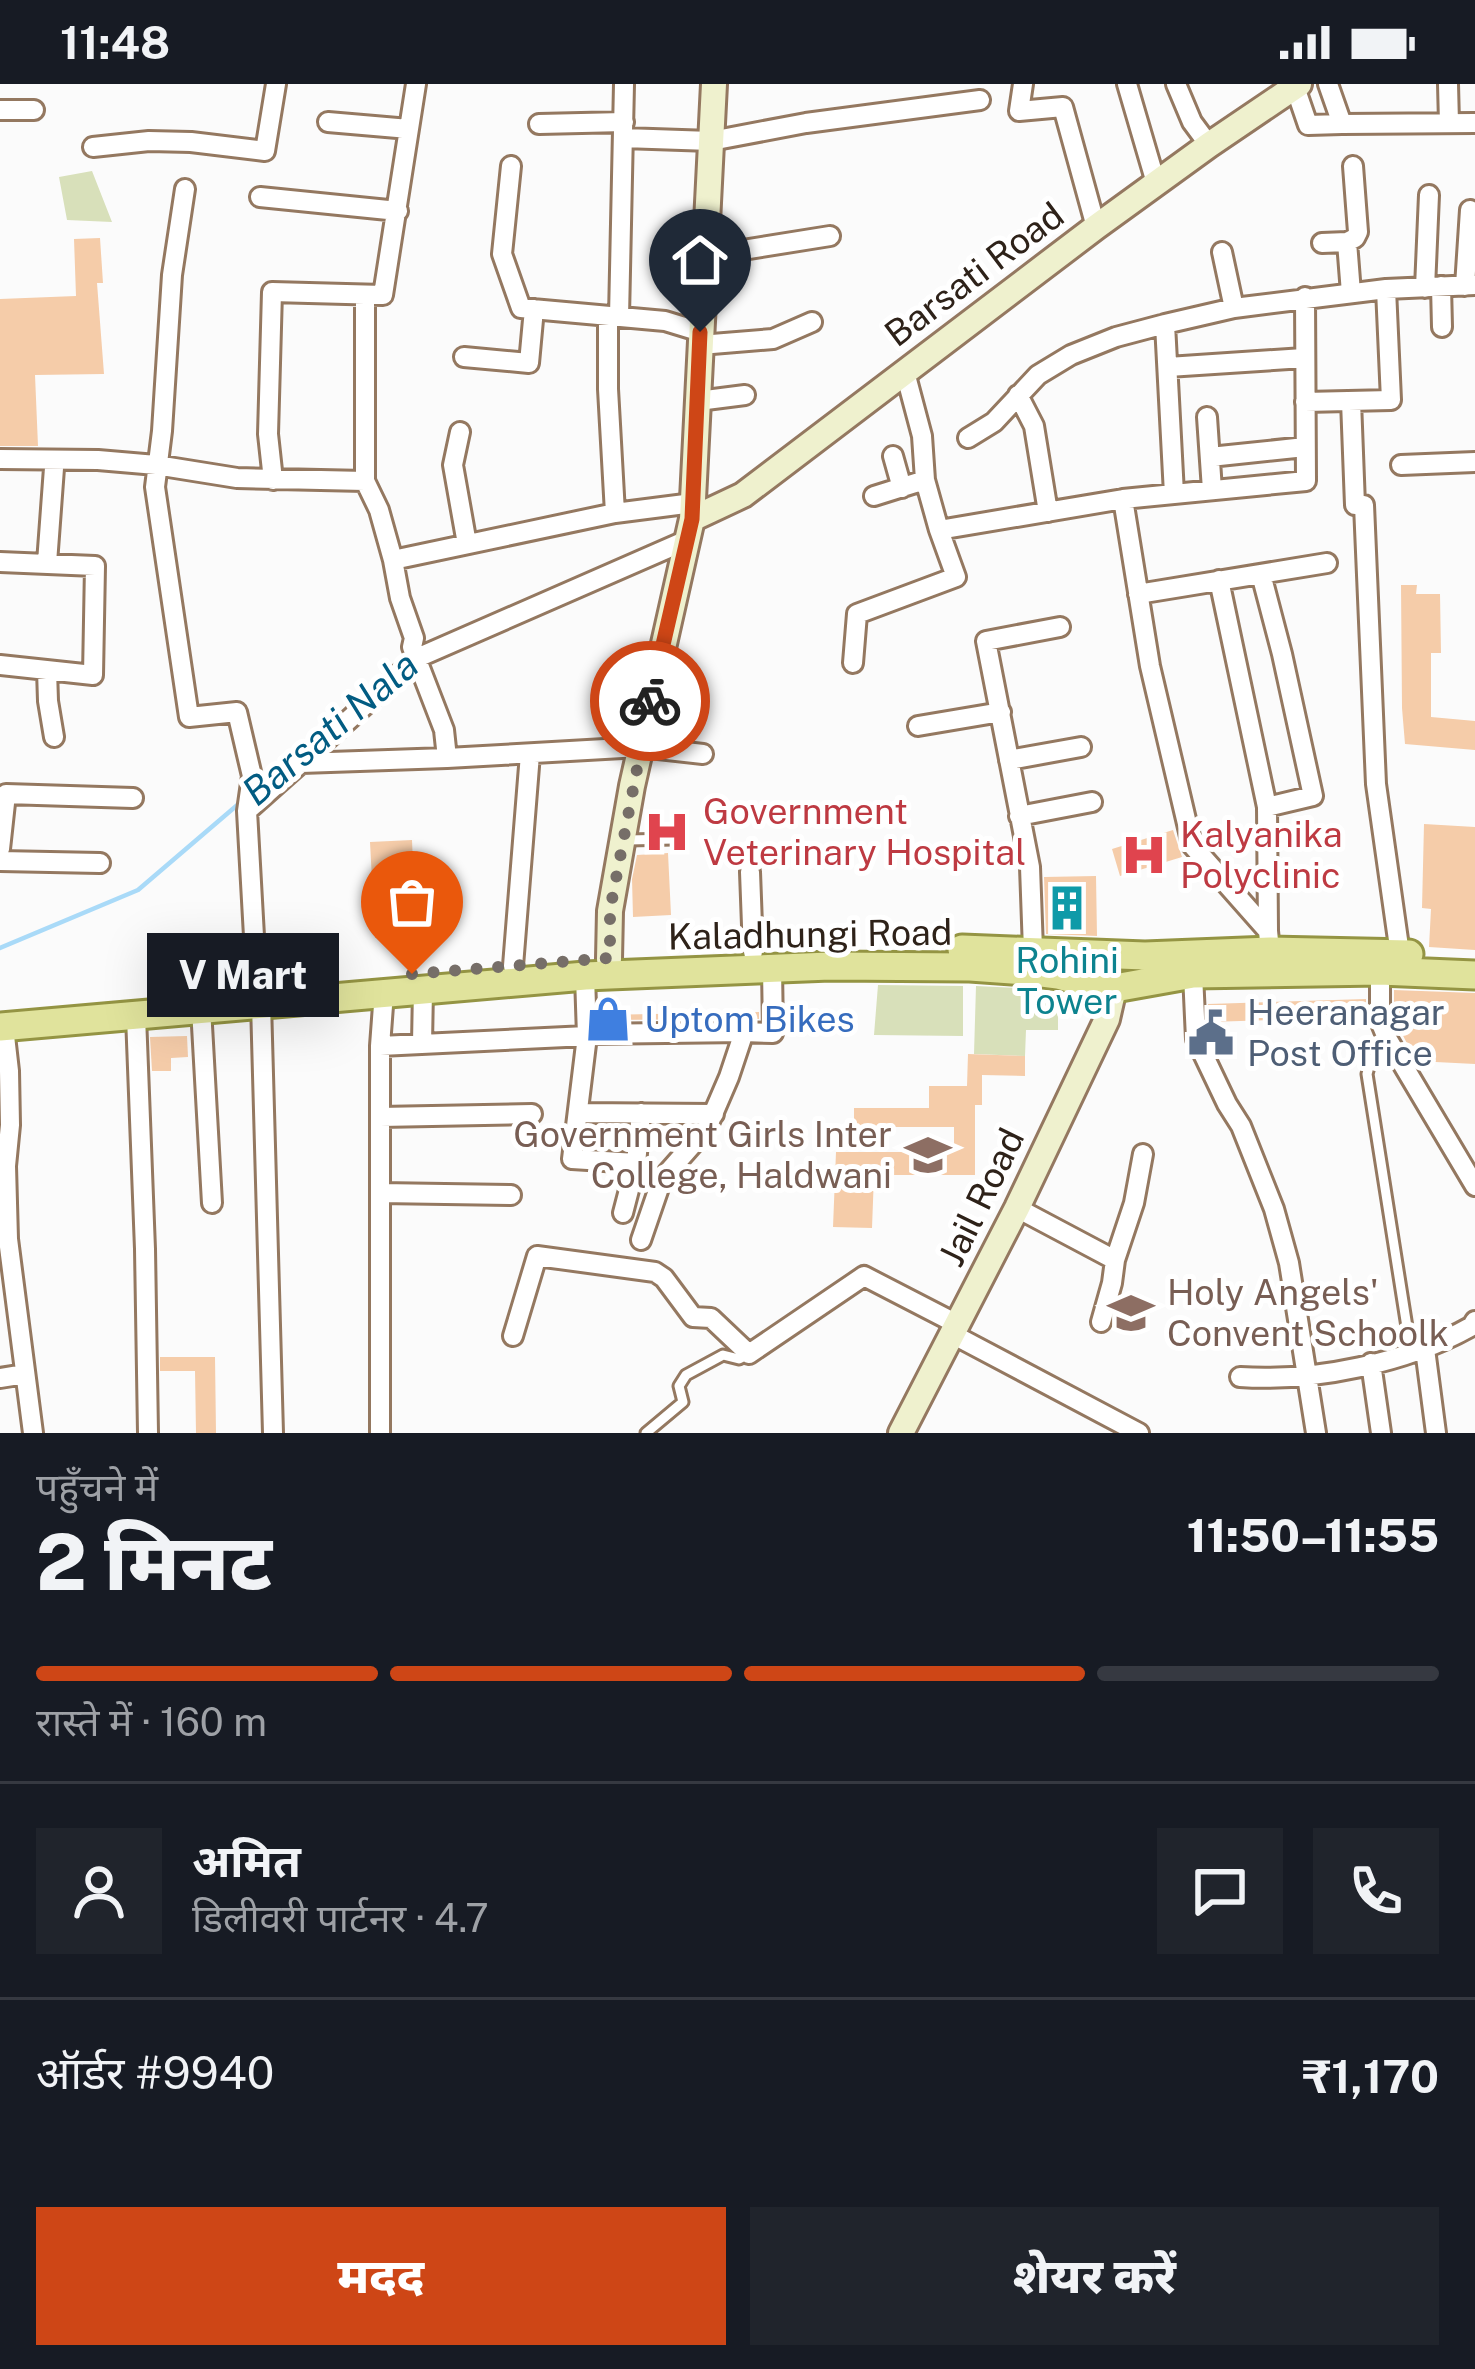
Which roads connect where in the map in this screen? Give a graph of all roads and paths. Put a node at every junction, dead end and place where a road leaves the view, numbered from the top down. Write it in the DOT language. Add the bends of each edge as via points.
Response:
graph roads {
  1 [pos="276,84"];
  2 [pos="416,84"];
  3 [pos="624,84"];
  4 [pos="714,84"];
  5 [pos="1023,84"];
  6 [pos="1127,84"];
  7 [pos="1176,84"];
  8 [pos="1328,84"];
  9 [pos="1448,84"];
  10 [pos="1297,85"];
  11 [pos="980,100"];
  12 [pos="0,110"];
  13 [pos="34,110"];
  14 [pos="328,122"];
  15 [pos="1449,122"];
  16 [pos="1475,122"];
  17 [pos="539,124"];
  18 [pos="1342,124"];
  19 [pos="409,129"];
  20 [pos="624,130"];
  21 [pos="711,141"];
  22 [pos="1209,145"];
  23 [pos="93,146"];
  24 [pos="511,166"];
  25 [pos="1353,166"];
  26 [pos="1156,183"];
  27 [pos="185,189"];
  28 [pos="1430,195"];
  29 [pos="260,197"];
  30 [pos="1470,210"];
  31 [pos="398,211"];
  32 [pos="1096,227"];
  33 [pos="830,236"];
  34 [pos="1347,242"];
  35 [pos="1322,243"];
  36 [pos="1222,252"];
  37 [pos="705,256"];
  38 [pos="1470,286"];
  39 [pos="1433,287"];
  40 [pos="1386,289"];
  41 [pos="1351,293"];
  42 [pos="365,295"];
  43 [pos="1304,297"];
  44 [pos="1234,308"];
  45 [pos="534,309"];
  46 [pos="613,316"];
  47 [pos="812,322"];
  48 [pos="1165,324"];
  49 [pos="1442,327"];
  50 [pos="700,338"];
  51 [pos="464,356"];
  52 [pos="1304,358"];
  53 [pos="1168,367"];
  54 [pos="905,372"];
  55 [pos="745,394"];
  56 [pos="1018,395"];
  57 [pos="698,401"];
  58 [pos="1305,401"];
  59 [pos="1352,401"];
  60 [pos="1207,417"];
  61 [pos="460,432"];
  62 [pos="968,438"];
  63 [pos="1305,447"];
  64 [pos="893,456"];
  65 [pos="1210,457"];
  66 [pos="0,459"];
  67 [pos="1475,462"];
  68 [pos="156,465"];
  69 [pos="1401,465"];
  70 [pos="54,468"];
  71 [pos="273,480"];
  72 [pos="925,480"];
  73 [pos="365,481"];
  74 [pos="902,488"];
  75 [pos="1212,490"];
  76 [pos="1174,494"];
  77 [pos="874,496"];
  78 [pos="1123,499"];
  79 [pos="1048,512"];
  80 [pos="615,513"];
  81 [pos="691,521"];
  82 [pos="939,530"];
  83 [pos="467,544"];
  84 [pos="393,560"];
  85 [pos="0,562"];
  86 [pos="47,563"];
  87 [pos="1328,563"];
  88 [pos="1261,574"];
  89 [pos="1219,580"];
  90 [pos="1138,594"];
  91 [pos="1060,627"];
  92 [pos="415,652"];
  93 [pos="853,663"];
  94 [pos="0,664"];
  95 [pos="47,670"];
  96 [pos="1001,712"];
  97 [pos="918,726"];
  98 [pos="54,737"];
  99 [pos="640,747"];
  100 [pos="1081,747"];
  101 [pos="530,754"];
  102 [pos="703,754"];
  103 [pos="447,758"];
  104 [pos="1009,760"];
  105 [pos="301,764"];
  106 [pos="133,798"];
  107 [pos="248,800"];
  108 [pos="1092,802"];
  109 [pos="1267,807"];
  110 [pos="1019,816"];
  111 [pos="674,839"];
  112 [pos="622,840"];
  113 [pos="0,849"];
  114 [pos="0,861"];
  115 [pos="100,863"];
  116 [pos="750,872"];
  117 [pos="1033,950"];
  118 [pos="1270,951"];
  119 [pos="1093,954"];
  120 [pos="1475,958"];
  121 [pos="762,960"];
  122 [pos="1390,963"];
  123 [pos="513,966"];
  124 [pos="1145,969"];
  125 [pos="602,970"];
  126 [pos="1193,974"];
  127 [pos="1475,975"];
  128 [pos="1102,986"];
  129 [pos="423,989"];
  130 [pos="384,992"];
  131 [pos="259,997"];
  132 [pos="201,1008"];
  133 [pos="135,1009"];
  134 [pos="1,1020"];
  135 [pos="744,1032"];
  136 [pos="587,1035"];
  137 [pos="1387,1038"];
  138 [pos="422,1044"];
  139 [pos="380,1046"];
  140 [pos="578,1113"];
  141 [pos="641,1113"];
  142 [pos="532,1114"];
  143 [pos="714,1114"];
  144 [pos="380,1118"];
  145 [pos="1143,1154"];
  146 [pos="636,1163"];
  147 [pos="1475,1186"];
  148 [pos="380,1192"];
  149 [pos="512,1195"];
  150 [pos="212,1203"];
  151 [pos="1017,1208"];
  152 [pos="623,1213"];
  153 [pos="641,1240"];
  154 [pos="1115,1260"];
  155 [pos="1102,1322"];
  156 [pos="1474,1324"];
  157 [pos="1407,1327"];
  158 [pos="955,1329"];
  159 [pos="513,1336"];
  160 [pos="1425,1349"];
  161 [pos="1475,1349"];
  162 [pos="748,1354"];
  163 [pos="1371,1363"];
  164 [pos="25,1374"];
  165 [pos="1306,1376"];
  166 [pos="1240,1377"];
  167 [pos="0,1378"];
  168 [pos="905,1432"];
  169 [pos="33,1433"];
  170 [pos="148,1433"];
  171 [pos="273,1433"];
  172 [pos="380,1433"];
  173 [pos="646,1433"];
  174 [pos="1138,1433"];
  175 [pos="1316,1433"];
  176 [pos="1382,1433"];
  177 [pos="1436,1433"];
  1 -- 23 [label="street" via="265,151 191,142"];
  2 -- 19 [label="street"];
  3 -- 20 [label="street"];
  4 -- 21 [label="street"];
  5 -- 32 [label="street" via="1019,111 1063,107"];
  6 -- 26 [label="street"];
  7 -- 22 [label="street"];
  8 -- 18 [label="street"];
  9 -- 15 [label="street"];
  10 -- 18 [label="street" via="1308,124"];
  10 -- 22 [label="street, Barsati Road"];
  11 -- 21 [label="street"];
  12 -- 13 [label="street"];
  14 -- 19 [label="street"];
  15 -- 16 [label="street"];
  15 -- 18 [label="street"];
  17 -- 20 [label="street"];
  19 -- 31 [label="street"];
  20 -- 21 [label="street"];
  20 -- 46 [label="street"];
  21 -- 37 [label="street"];
  22 -- 26 [label="street, Barsati Road"];
  24 -- 45 [label="street" via="502,254 521,308"];
  25 -- 34 [label="street" via="1358,232"];
  26 -- 32 [label="street, Barsati Road"];
  27 -- 68 [label="street"];
  28 -- 39 [label="street"];
  29 -- 31 [label="street"];
  30 -- 38 [label="street"];
  31 -- 42 [label="street" via="383,296"];
  32 -- 54 [label="street, Barsati Road"];
  33 -- 37 [label="street"];
  34 -- 35 [label="street"];
  34 -- 41 [label="street"];
  36 -- 44 [label="street"];
  37 -- 50 [label="street"];
  38 -- 39 [label="street"];
  39 -- 40 [label="street"];
  39 -- 49 [label="street"];
  40 -- 41 [label="street"];
  40 -- 59 [label="street" via="1390,400"];
  41 -- 43 [label="street"];
  42 -- 71 [label="street" via="272,292"];
  42 -- 73 [label="street"];
  43 -- 44 [label="street"];
  43 -- 52 [label="street"];
  44 -- 48 [label="street"];
  45 -- 46 [label="street"];
  45 -- 51 [label="street" via="529,363"];
  46 -- 50 [label="street" via="665,320"];
  46 -- 80 [label="street"];
  47 -- 50 [label="street" via="773,339"];
  48 -- 53 [label="street"];
  48 -- 56 [label="street" via="1070,355"];
  50 -- 57 [label="street"];
  52 -- 53 [label="street"];
  52 -- 58 [label="street"];
  53 -- 76 [label="street"];
  54 -- 72 [label="street"];
  54 -- 81 [label="street, Barsati Road" via="743,494"];
  55 -- 57 [label="street"];
  56 -- 62 [label="street"];
  56 -- 79 [label="street" via="1034,426"];
  57 -- 81 [label="street"];
  58 -- 59 [label="street"];
  58 -- 63 [label="street"];
  59 -- 122 [label="street"];
  60 -- 65 [label="street"];
  61 -- 83 [label="street" via="453,465"];
  63 -- 65 [label="street"];
  63 -- 75 [label="street" via="1306,481"];
  64 -- 74 [label="street"];
  65 -- 75 [label="street"];
  66 -- 68 [label="street"];
  67 -- 69 [label="street"];
  68 -- 71 [label="street"];
  68 -- 107 [label="street" via="189,717 237,712 253,776"];
  70 -- 86 [label="street"];
  71 -- 73 [label="street"];
  72 -- 74 [label="street"];
  72 -- 82 [label="street"];
  73 -- 84 [label="street"];
  74 -- 77 [label="street"];
  75 -- 76 [label="street"];
  76 -- 78 [label="street"];
  78 -- 79 [label="street"];
  78 -- 90 [label="street"];
  79 -- 82 [label="street"];
  80 -- 81 [label="street"];
  80 -- 83 [label="street"];
  81 -- 92 [label="street"];
  81 -- 99 [label="street"];
  82 -- 93 [label="street" via="956,577 856,614"];
  83 -- 84 [label="street"];
  84 -- 92 [label="street"];
  85 -- 86 [label="street"];
  86 -- 95 [label="street" via="95,566 93,675"];
  87 -- 88 [label="street"];
  88 -- 89 [label="street"];
  88 -- 109 [label="street" via="1313,796"];
  89 -- 90 [label="street"];
  89 -- 109 [label="street"];
  90 -- 118 [label="street" via="1192,845"];
  91 -- 96 [label="street" via="986,641"];
  92 -- 103 [label="street"];
  92 -- 105 [label="street"];
  94 -- 95 [label="street"];
  95 -- 98 [label="street"];
  96 -- 97 [label="street"];
  96 -- 104 [label="street"];
  99 -- 101 [label="street"];
  99 -- 102 [label="street"];
  99 -- 112 [label="street"];
  100 -- 104 [label="street"];
  101 -- 103 [label="street"];
  101 -- 123 [label="street"];
  103 -- 105 [label="street"];
  104 -- 110 [label="street"];
  105 -- 107 [label="street"];
  106 -- 113 [label="street" via="6,794"];
  107 -- 131 [label="street"];
  108 -- 110 [label="street"];
  109 -- 118 [label="street"];
  110 -- 117 [label="street"];
  111 -- 112 [label="lane"];
  112 -- 125 [label="street"];
  114 -- 115 [label="street"];
  116 -- 121 [label="street"];
  117 -- 119 [label="main road, Kaladhungi Road"];
  117 -- 121 [label="main road, Kaladhungi Road" via="884,948"];
  118 -- 122 [label="main road, Kaladhungi Road"];
  118 -- 124 [label="main road, Kaladhungi Road"];
  118 -- 126 [label="main road, Kaladhungi Road"];
  119 -- 124 [label="main road, Kaladhungi Road"];
  119 -- 128 [label="main road" via="1088,968"];
  120 -- 122 [label="main road, Kaladhungi Road"];
  121 -- 125 [label="main road, Kaladhungi Road"];
  121 -- 128 [label="main road, Kaladhungi Road" via="970,967"];
  121 -- 135 [label="street" via="773,1033"];
  122 -- 127 [label="main road, Kaladhungi Road"];
  122 -- 137 [label="street" via="1380,1021"];
  123 -- 125 [label="main road, Kaladhungi Road"];
  123 -- 131 [label="main road, Kaladhungi Road"];
  124 -- 126 [label="main road, Kaladhungi Road"];
  124 -- 128 [label="main road, Kaladhungi Road"];
  125 -- 129 [label="main road, Kaladhungi Road"];
  125 -- 136 [label="street"];
  126 -- 165 [label="street" via="1196,1039 1274,1209"];
  128 -- 151 [label="street, Jail Road" via="1107,1019"];
  129 -- 130 [label="main road, Kaladhungi Road"];
  129 -- 138 [label="street"];
  130 -- 131 [label="main road, Kaladhungi Road"];
  130 -- 139 [label="street"];
  131 -- 132 [label="main road, Kaladhungi Road"];
  131 -- 133 [label="main road, Kaladhungi Road"];
  131 -- 171 [label="street"];
  132 -- 133 [label="main road, Kaladhungi Road"];
  132 -- 150 [label="street"];
  133 -- 134 [label="main road, Kaladhungi Road"];
  133 -- 170 [label="street"];
  134 -- 164 [label="street" via="10,1106 8,1238"];
  135 -- 136 [label="street"];
  135 -- 143 [label="street"];
  136 -- 138 [label="street"];
  136 -- 140 [label="street"];
  137 -- 147 [label="street"];
  137 -- 157 [label="lane" via="1367,1074"];
  138 -- 139 [label="street"];
  139 -- 144 [label="street"];
  140 -- 141 [label="street"];
  140 -- 146 [label="street" via="572,1159"];
  141 -- 143 [label="street"];
  141 -- 146 [label="street"];
  142 -- 144 [label="street"];
  143 -- 153 [label="street" via="662,1179"];
  144 -- 148 [label="street"];
  145 -- 154 [label="street"];
  146 -- 152 [label="street"];
  148 -- 149 [label="street"];
  148 -- 172 [label="street"];
  151 -- 154 [label="street"];
  151 -- 158 [label="street, Jail Road"];
  154 -- 155 [label="street"];
  156 -- 160 [label="street"];
  156 -- 161 [label="street"];
  158 -- 162 [label="street" via="864,1276"];
  158 -- 168 [label="street, Jail Road"];
  158 -- 174 [label="street"];
  159 -- 162 [label="street" via="537,1256 656,1272 693,1318 711,1318"];
  160 -- 163 [label="street"];
  160 -- 177 [label="street"];
  162 -- 173 [label="lane" via="723,1355 686,1375 683,1402"];
  163 -- 165 [label="street"];
  163 -- 176 [label="street"];
  164 -- 167 [label="street"];
  164 -- 169 [label="street"];
  165 -- 166 [label="street"];
  165 -- 175 [label="street"];
}
